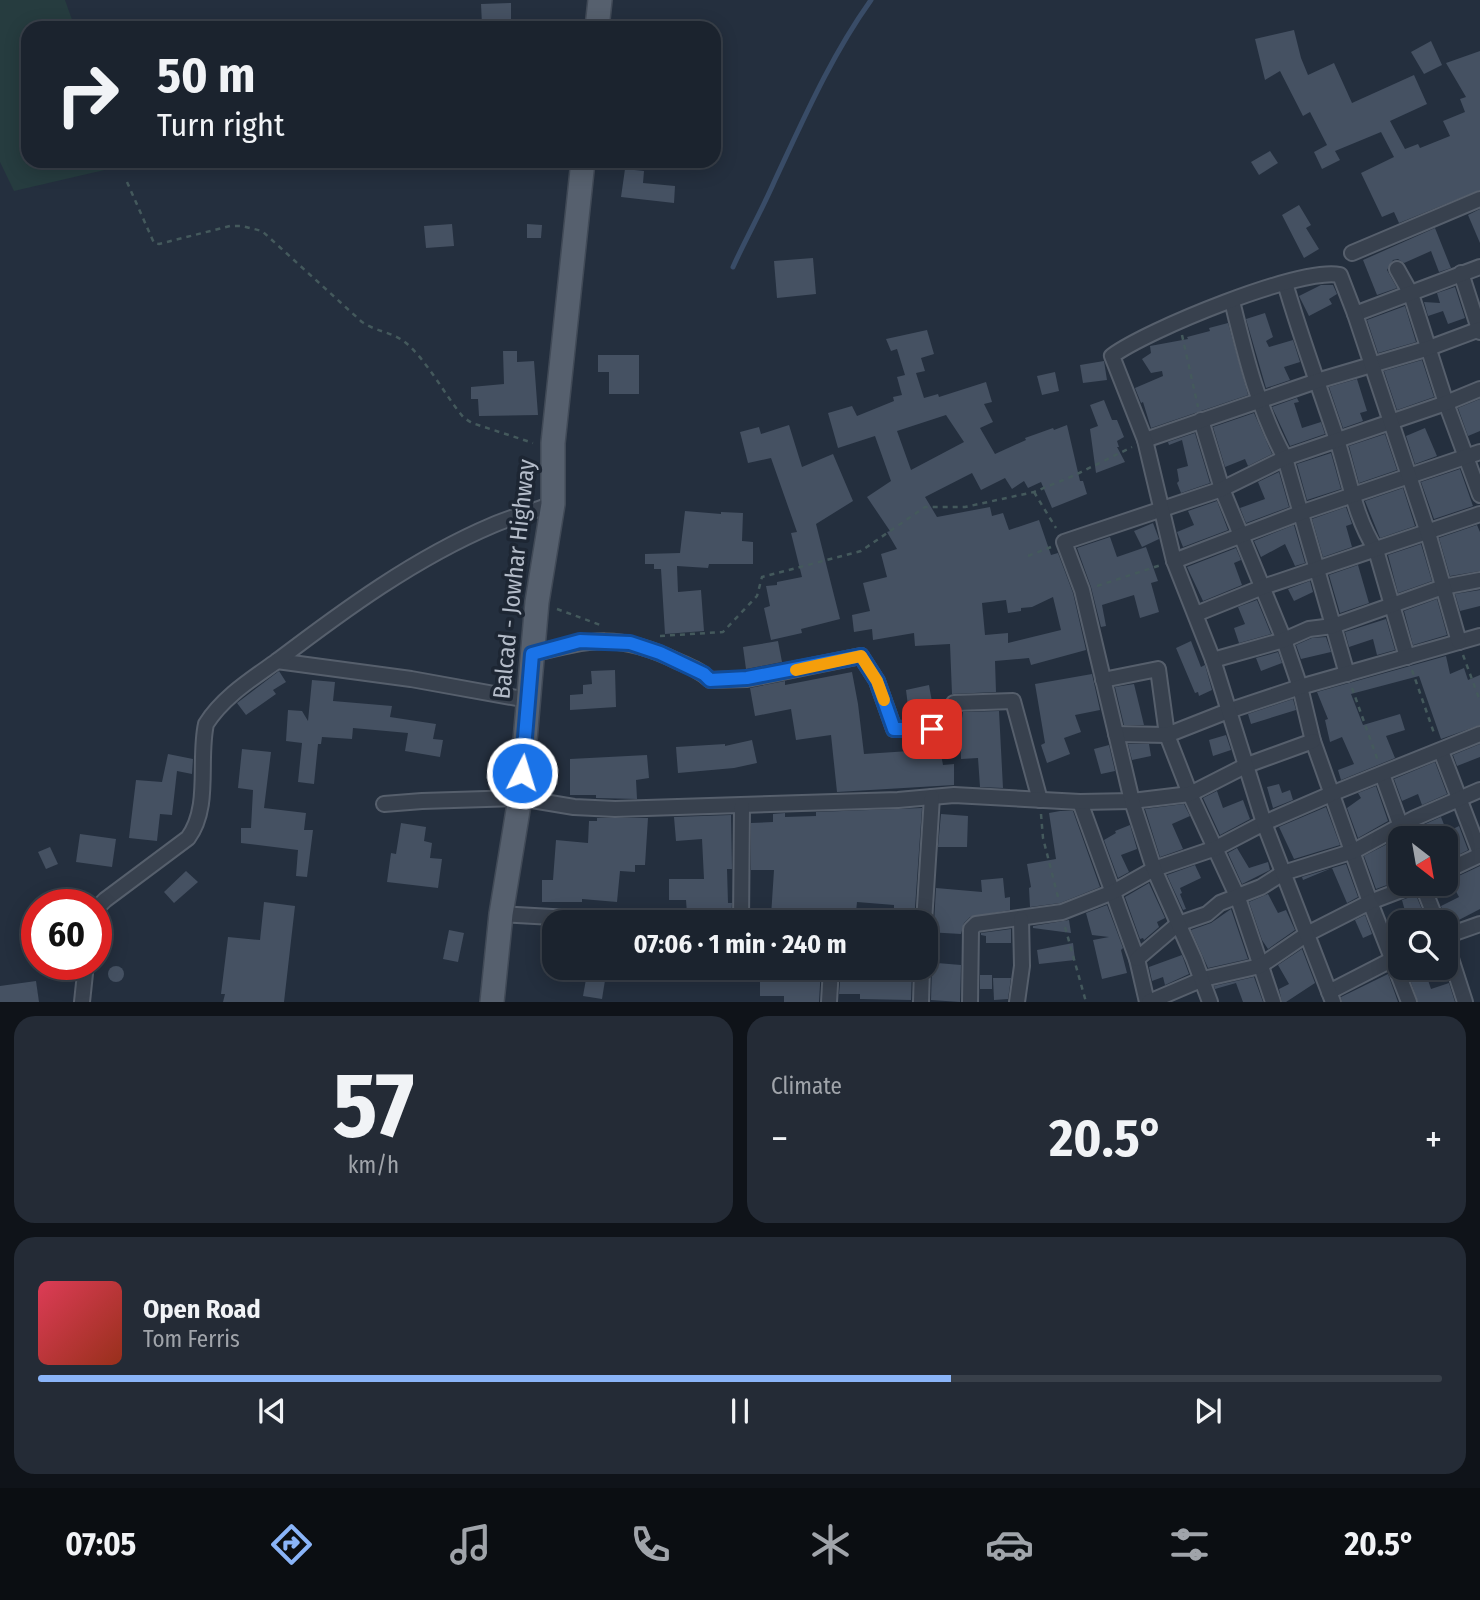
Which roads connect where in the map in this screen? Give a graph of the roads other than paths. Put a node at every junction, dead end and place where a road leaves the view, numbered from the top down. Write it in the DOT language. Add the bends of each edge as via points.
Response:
graph roads {
  1 [pos="600,0"];
  2 [pos="598,21"];
  3 [pos="582,168"];
  4 [pos="1480,199"];
  5 [pos="1352,253"];
  6 [pos="1480,267"];
  7 [pos="1397,269"];
  8 [pos="1461,273"];
  9 [pos="1286,283"];
  10 [pos="1411,294"];
  11 [pos="1231,301"];
  12 [pos="1356,314"];
  13 [pos="1480,330"];
  14 [pos="1429,348"];
  15 [pos="1371,365"];
  16 [pos="1317,381"];
  17 [pos="1480,389"];
  18 [pos="1261,402"];
  19 [pos="1446,403"];
  20 [pos="1201,420"];
  21 [pos="1390,422"];
  22 [pos="1145,440"];
  23 [pos="1337,440"];
  24 [pos="1480,452"];
  25 [pos="1465,457"];
  26 [pos="1285,458"];
  27 [pos="1408,475"];
  28 [pos="1222,489"];
  29 [pos="1353,495"];
  30 [pos="1480,495"];
  31 [pos="553,503"];
  32 [pos="1161,510"];
  33 [pos="1300,513"];
  34 [pos="1480,514"];
  35 [pos="1428,533"];
  36 [pos="1240,534"];
  37 [pos="1376,550"];
  38 [pos="1174,561"];
  39 [pos="1318,568"];
  40 [pos="1480,580"];
  41 [pos="1263,587"];
  42 [pos="1443,587"];
  43 [pos="1393,605"];
  44 [pos="1196,614"];
  45 [pos="1333,626"];
  46 [pos="1480,636"];
  47 [pos="1284,640"];
  48 [pos="1459,642"];
  49 [pos="532,654"];
  50 [pos="1407,657"];
  51 [pos="1213,660"];
  52 [pos="277,661"];
  53 [pos="1347,674"];
  54 [pos="1103,680"];
  55 [pos="1300,687"];
  56 [pos="528,700"];
  57 [pos="1228,711"];
  58 [pos="1116,734"];
  59 [pos="1480,734"];
  60 [pos="1167,735"];
  61 [pos="1313,741"];
  62 [pos="1441,751"];
  63 [pos="1247,765"];
  64 [pos="1382,774"];
  65 [pos="1480,790"];
  66 [pos="1331,793"];
  67 [pos="1191,794"];
  68 [pos="932,797"];
  69 [pos="520,798"];
  70 [pos="1040,800"];
  71 [pos="1459,800"];
  72 [pos="1132,801"];
  73 [pos="1080,802"];
  74 [pos="384,804"];
  75 [pos="742,806"];
  76 [pos="1264,823"];
  77 [pos="1401,826"];
  78 [pos="1414,826"];
  79 [pos="1388,838"];
  80 [pos="1216,848"];
  81 [pos="1354,851"];
  82 [pos="1480,854"];
  83 [pos="1458,865"];
  84 [pos="1154,869"];
  85 [pos="1283,873"];
  86 [pos="1112,892"];
  87 [pos="112,895"];
  88 [pos="1388,895"];
  89 [pos="1238,898"];
  90 [pos="1370,902"];
  91 [pos="741,910"];
  92 [pos="925,910"];
  93 [pos="501,914"];
  94 [pos="542,916"];
  95 [pos="1021,919"];
  96 [pos="1178,924"];
  97 [pos="1480,924"];
  98 [pos="1458,932"];
  99 [pos="1307,934"];
  100 [pos="1388,940"];
  101 [pos="1138,958"];
  102 [pos="1388,962"];
  103 [pos="1260,965"];
  104 [pos="1203,979"];
  105 [pos="84,980"];
  106 [pos="831,980"];
  107 [pos="922,980"];
  108 [pos="1403,980"];
  109 [pos="1458,980"];
  110 [pos="1331,997"];
  111 [pos="1480,999"];
  112 [pos="82,1002"];
  113 [pos="492,1002"];
  114 [pos="830,1002"];
  115 [pos="922,1002"];
  116 [pos="970,1002"];
  117 [pos="1017,1002"];
  118 [pos="1148,1002"];
  119 [pos="1210,1002"];
  120 [pos="1273,1002"];
  121 [pos="1409,1002"];
  122 [pos="1465,1002"];
  123 [pos="1474,1002"];
  1 -- 2 [label="main road"];
  3 -- 31 [label="main road, Balcad - Jowhar Highway" via="553,449"];
  4 -- 5 [label="street"];
  6 -- 8 [label="street"];
  7 -- 10 [label="street"];
  8 -- 10 [label="street"];
  8 -- 13 [label="street"];
  9 -- 11 [label="street"];
  9 -- 12 [label="street" via="1338,274"];
  9 -- 16 [label="street"];
  10 -- 12 [label="street"];
  10 -- 14 [label="street"];
  11 -- 18 [label="street"];
  11 -- 22 [label="street" via="1111,358"];
  12 -- 15 [label="street"];
  13 -- 14 [label="street"];
  14 -- 15 [label="street"];
  14 -- 19 [label="street"];
  15 -- 16 [label="street"];
  15 -- 21 [label="street"];
  16 -- 18 [label="street"];
  16 -- 23 [label="street"];
  17 -- 19 [label="street"];
  18 -- 20 [label="street"];
  18 -- 26 [label="street"];
  19 -- 21 [label="street"];
  19 -- 25 [label="street"];
  20 -- 22 [label="street"];
  20 -- 28 [label="street"];
  21 -- 23 [label="street"];
  21 -- 27 [label="street"];
  22 -- 32 [label="street"];
  23 -- 26 [label="street"];
  23 -- 29 [label="street"];
  24 -- 25 [label="street"];
  25 -- 27 [label="street"];
  25 -- 30 [label="street"];
  26 -- 28 [label="street"];
  26 -- 33 [label="street"];
  27 -- 29 [label="street"];
  27 -- 35 [label="street"];
  28 -- 32 [label="street"];
  28 -- 36 [label="street"];
  29 -- 33 [label="street"];
  29 -- 37 [label="street"];
  31 -- 49 [label="main road, Balcad - Jowhar Highway"];
  31 -- 52 [label="street" via="461,540 383,585"];
  32 -- 38 [label="street"];
  32 -- 54 [label="street" via="1065,542 1082,590"];
  33 -- 36 [label="street"];
  33 -- 39 [label="street"];
  34 -- 35 [label="street"];
  35 -- 37 [label="street"];
  35 -- 42 [label="street"];
  36 -- 38 [label="street"];
  36 -- 41 [label="street"];
  37 -- 39 [label="street"];
  37 -- 43 [label="street"];
  38 -- 44 [label="street"];
  39 -- 41 [label="street"];
  39 -- 45 [label="street"];
  40 -- 42 [label="street"];
  41 -- 44 [label="street"];
  41 -- 47 [label="street"];
  42 -- 43 [label="street"];
  42 -- 48 [label="street"];
  43 -- 45 [label="street"];
  43 -- 50 [label="street"];
  44 -- 51 [label="street"];
  45 -- 47 [label="street" via="1309,629"];
  45 -- 53 [label="street"];
  46 -- 48 [label="street"];
  47 -- 51 [label="street"];
  47 -- 55 [label="street"];
  48 -- 50 [label="street"];
  49 -- 56 [label="main road, Balcad - Jowhar Highway"];
  49 -- 70 [label="street" via="580,641 630,643 660,653 710,680 747,678 861,656 877,681 894,729 951,728 954,703 1013,701"];
  50 -- 53 [label="street"];
  51 -- 57 [label="street"];
  52 -- 56 [label="street"];
  52 -- 87 [label="street" via="236,691 206,724 194,830"];
  53 -- 55 [label="street"];
  54 -- 58 [label="street"];
  54 -- 60 [label="street" via="1158,669"];
  55 -- 57 [label="street"];
  55 -- 61 [label="street"];
  56 -- 69 [label="main road, Balcad - Jowhar Highway"];
  57 -- 60 [label="street"];
  57 -- 63 [label="street"];
  58 -- 60 [label="street"];
  58 -- 72 [label="street"];
  59 -- 62 [label="street"];
  60 -- 67 [label="street"];
  61 -- 63 [label="street"];
  61 -- 66 [label="street"];
  62 -- 64 [label="street"];
  62 -- 71 [label="street"];
  63 -- 67 [label="street"];
  63 -- 76 [label="street"];
  64 -- 66 [label="street"];
  64 -- 77 [label="street"];
  65 -- 71 [label="street"];
  66 -- 76 [label="street"];
  66 -- 81 [label="street"];
  67 -- 72 [label="street"];
  67 -- 80 [label="street"];
  68 -- 70 [label="street"];
  68 -- 75 [label="street"];
  68 -- 92 [label="street"];
  69 -- 74 [label="street"];
  69 -- 75 [label="street" via="615,810"];
  69 -- 93 [label="main road, Balcad - Jowhar Highway"];
  70 -- 73 [label="street"];
  71 -- 78 [label="street"];
  71 -- 82 [label="street"];
  72 -- 73 [label="street"];
  72 -- 84 [label="street"];
  73 -- 86 [label="street"];
  75 -- 91 [label="street"];
  76 -- 80 [label="street"];
  76 -- 85 [label="street"];
  79 -- 81 [label="street"];
  80 -- 84 [label="street"];
  80 -- 89 [label="street"];
  81 -- 85 [label="street"];
  81 -- 90 [label="street"];
  82 -- 83 [label="street"];
  84 -- 86 [label="street"];
  84 -- 96 [label="street"];
  85 -- 89 [label="street"];
  85 -- 99 [label="street"];
  86 -- 95 [label="street" via="1062,912"];
  86 -- 101 [label="street"];
  88 -- 90 [label="street"];
  89 -- 96 [label="street"];
  89 -- 103 [label="street"];
  90 -- 99 [label="street"];
  90 -- 100 [label="street"];
  93 -- 94 [label="street"];
  93 -- 113 [label="main road, Balcad - Jowhar Highway"];
  95 -- 116 [label="street" via="976,924 971,929"];
  95 -- 117 [label="street"];
  96 -- 101 [label="street"];
  96 -- 104 [label="street"];
  97 -- 98 [label="street"];
  99 -- 103 [label="street"];
  99 -- 110 [label="street"];
  101 -- 118 [label="street"];
  102 -- 110 [label="street"];
  103 -- 104 [label="street"];
  103 -- 120 [label="street"];
  104 -- 118 [label="street"];
  104 -- 119 [label="street"];
  105 -- 112 [label="street"];
  106 -- 114 [label="street"];
  107 -- 115 [label="street"];
  108 -- 121 [label="street"];
  109 -- 122 [label="street"];
  111 -- 123 [label="street"];
}
